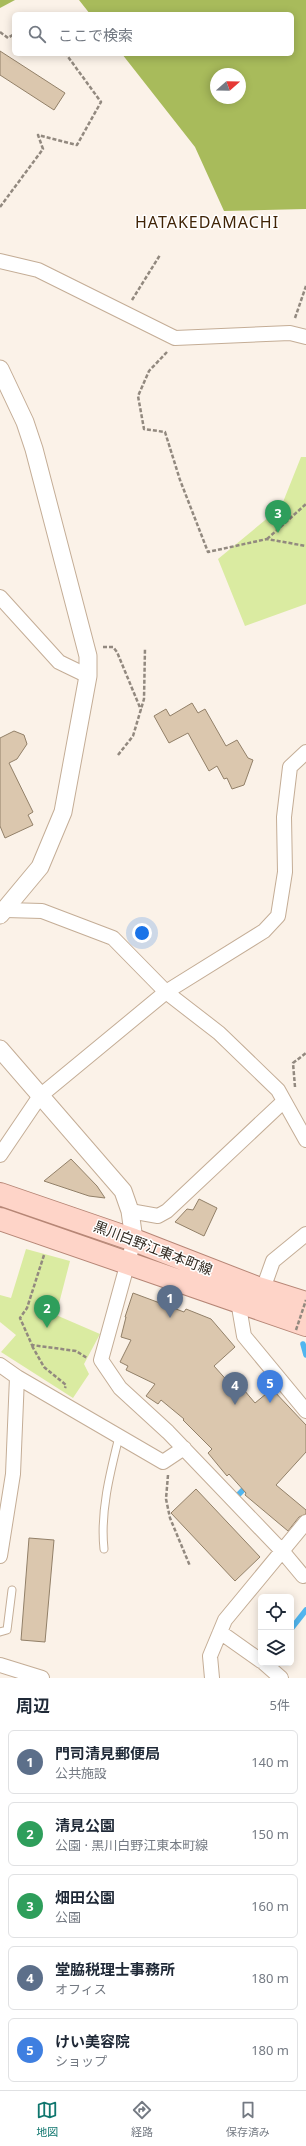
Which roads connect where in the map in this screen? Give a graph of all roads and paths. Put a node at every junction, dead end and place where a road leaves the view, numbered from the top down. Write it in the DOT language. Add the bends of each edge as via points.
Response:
graph roads {
  1 [pos="0,32"];
  2 [pos="12,35"];
  3 [pos="68,56"];
  4 [pos="0,207"];
  5 [pos="160,255"];
  6 [pos="0,261"];
  7 [pos="306,286"];
  8 [pos="124,313"];
  9 [pos="290,333"];
  10 [pos="306,337"];
  11 [pos="175,338"];
  12 [pos="0,369"];
  13 [pos="306,504"];
  14 [pos="267,539"];
  15 [pos="306,546"];
  16 [pos="0,597"];
  17 [pos="145,648"];
  18 [pos="86,651"];
  19 [pos="88,676"];
  20 [pos="141,710"];
  21 [pos="306,752"];
  22 [pos="118,755"];
  23 [pos="3,912"];
  24 [pos="166,992"];
  25 [pos="0,1049"];
  26 [pos="306,1053"];
  27 [pos="40,1096"];
  28 [pos="286,1106"];
  29 [pos="306,1140"];
  30 [pos="0,1155"];
  31 [pos="0,1194"];
  32 [pos="130,1211"];
  33 [pos="0,1219"];
  34 [pos="306,1234"];
  35 [pos="134,1240"];
  36 [pos="46,1248"];
  37 [pos="128,1263"];
  38 [pos="263,1289"];
  39 [pos="238,1301"];
  40 [pos="306,1302"];
  41 [pos="301,1328"];
  42 [pos="32,1345"];
  43 [pos="76,1351"];
  44 [pos="0,1365"];
  45 [pos="18,1377"];
  46 [pos="57,1400"];
  47 [pos="306,1411"];
  48 [pos="119,1437"];
  49 [pos="184,1448"];
  50 [pos="166,1460"];
  51 [pos="306,1522"];
  52 [pos="104,1549"];
  53 [pos="283,1552"];
  54 [pos="0,1556"];
  55 [pos="190,1566"];
  56 [pos="303,1576"];
  57 [pos="12,1590"];
  58 [pos="0,1632"];
  59 [pos="220,1632"];
  60 [pos="258,1659"];
  61 [pos="0,1665"];
  62 [pos="267,1666"];
  63 [pos="42,1678"];
  64 [pos="212,1678"];
  65 [pos="281,1678"];
  1 -- 2 [label="path" via="8,38"];
  3 -- 4 [label="path" via="102,102 77,145 38,135 43,149"];
  5 -- 8 [label="path"];
  6 -- 8 [label="street" via="38,270"];
  7 -- 9 [label="path"];
  8 -- 11 [label="street"];
  9 -- 10 [label="street"];
  9 -- 11 [label="street"];
  11 -- 14 [label="path" via="171,347 149,371 138,396 144,429 165,432 180,480 208,552"];
  12 -- 18 [label="street" via="25,422 34,449"];
  13 -- 14 [label="path"];
  14 -- 15 [label="path"];
  16 -- 19 [label="street" via="60,662"];
  17 -- 20 [label="path" via="144,700"];
  18 -- 19 [label="street"];
  18 -- 20 [label="path" via="113,647"];
  19 -- 23 [label="street" via="63,812 40,867"];
  20 -- 22 [label="path" via="133,736"];
  21 -- 24 [label="street" via="290,768 284,817 285,872 278,916 264,931"];
  23 -- 24 [label="street" via="42,911 113,938"];
  24 -- 27 [label="street"];
  24 -- 28 [label="street" via="219,1033 278,1090"];
  25 -- 27 [label="street"];
  26 -- 28 [label="path" via="292,1063 296,1103"];
  27 -- 30 [label="street"];
  27 -- 32 [label="street" via="123,1191"];
  28 -- 29 [label="street"];
  28 -- 32 [label="street" via="167,1211 158,1216"];
  31 -- 35 [label="main road, 黒川白野江東本町線"];
  32 -- 35 [label="street"];
  33 -- 37 [label="main road, 黒川白野江東本町線"];
  34 -- 38 [label="street" via="273,1261"];
  35 -- 37 [label="street"];
  35 -- 38 [label="main road, 黒川白野江東本町線"];
  36 -- 42 [label="path" via="27,1308 20,1318"];
  37 -- 39 [label="main road, 黒川白野江東本町線"];
  37 -- 49 [label="street" via="101,1360 120,1388"];
  38 -- 40 [label="main road, 黒川白野江東本町線"];
  39 -- 41 [label="main road, 黒川白野江東本町線"];
  39 -- 47 [label="street" via="244,1336"];
  40 -- 41 [label="path, bridge"];
  42 -- 43 [label="path"];
  42 -- 46 [label="path" via="44,1368 66,1385"];
  44 -- 45 [label="street"];
  45 -- 46 [label="street"];
  45 -- 54 [label="street" via="13,1474"];
  46 -- 48 [label="street"];
  48 -- 50 [label="street" via="163,1462"];
  48 -- 52 [label="lane" via="109,1477 102,1533"];
  49 -- 50 [label="street"];
  49 -- 53 [label="street"];
  50 -- 55 [label="path" via="166,1498 170,1518"];
  51 -- 53 [label="street"];
  53 -- 56 [label="street"];
  53 -- 59 [label="street" via="225,1620"];
  57 -- 58 [label="lane" via="7,1630"];
  59 -- 60 [label="street"];
  59 -- 64 [label="street" via="210,1656"];
  61 -- 63 [label="street"];
  62 -- 65 [label="street"];
}
